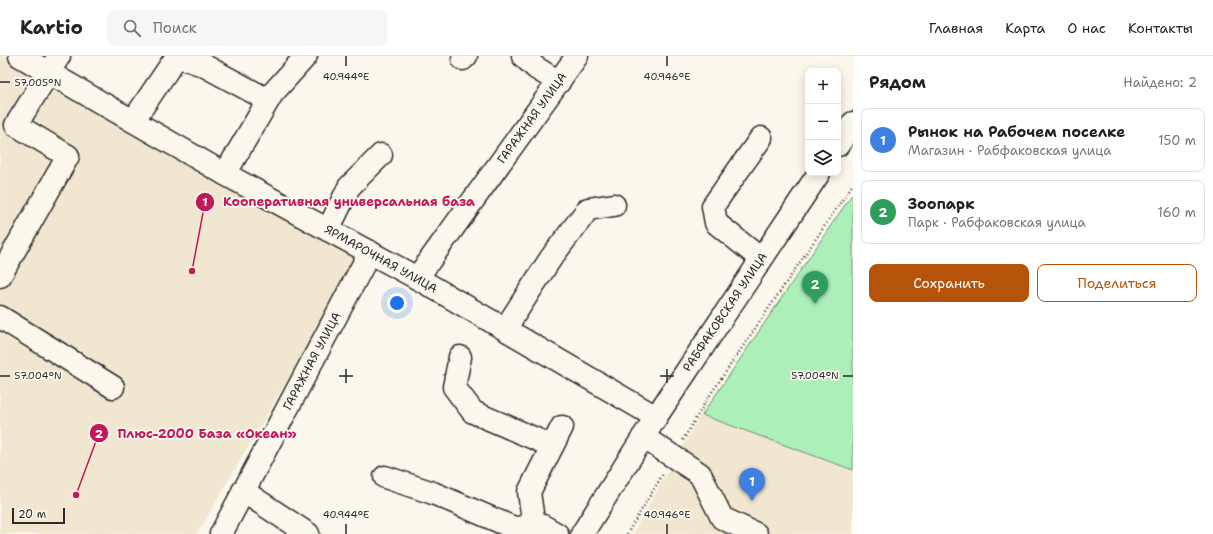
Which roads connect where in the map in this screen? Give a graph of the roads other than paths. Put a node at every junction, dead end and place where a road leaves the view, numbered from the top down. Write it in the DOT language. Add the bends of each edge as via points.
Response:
graph roads {
  1 [pos="20,56"];
  2 [pos="177,56"];
  3 [pos="306,56"];
  4 [pos="523,56"];
  5 [pos="577,56"];
  6 [pos="54,64"];
  7 [pos="559,82"];
  8 [pos="268,100"];
  9 [pos="133,122"];
  10 [pos="853,123"];
  11 [pos="761,138"];
  12 [pos="841,141"];
  13 [pos="381,155"];
  14 [pos="225,174"];
  15 [pos="817,176"];
  16 [pos="614,205"];
  17 [pos="328,230"];
  18 [pos="370,252"];
  19 [pos="761,259"];
  20 [pos="0,276"];
  21 [pos="417,278"];
  22 [pos="0,317"];
  23 [pos="505,329"];
  24 [pos="460,357"];
  25 [pos="113,387"];
  26 [pos="656,417"];
  27 [pos="643,437"];
  28 [pos="385,477"];
  29 [pos="243,491"];
  30 [pos="534,527"];
  31 [pos="221,534"];
  32 [pos="308,534"];
  33 [pos="557,534"];
  34 [pos="582,534"];
  35 [pos="756,534"];
  1 -- 6 [label="street, ЯРМАРОЧНАЯ УЛИЦА"];
  2 -- 8 [label="street" via="202,65"];
  2 -- 9 [label="street"];
  3 -- 8 [label="street"];
  4 -- 7 [label="street" via="536,68"];
  5 -- 7 [label="street, ГАРАЖНАЯ УЛИЦА"];
  6 -- 9 [label="street, ЯРМАРОЧНАЯ УЛИЦА"];
  6 -- 20 [label="street" via="16,125 68,156"];
  7 -- 21 [label="street, ГАРАЖНАЯ УЛИЦА"];
  8 -- 14 [label="street"];
  9 -- 14 [label="street, ЯРМАРОЧНАЯ УЛИЦА"];
  10 -- 12 [label="street"];
  11 -- 19 [label="street" via="713,206 716,223"];
  13 -- 17 [label="street" via="349,187"];
  14 -- 17 [label="street, ЯРМАРОЧНАЯ УЛИЦА"];
  15 -- 19 [label="street, РАБФАКОВСКАЯ УЛИЦА"];
  16 -- 23 [label="street" via="588,209 551,258"];
  17 -- 18 [label="street, ЯРМАРОЧНАЯ УЛИЦА"];
  18 -- 21 [label="street, ЯРМАРОЧНАЯ УЛИЦА"];
  18 -- 29 [label="street, ГАРАЖНАЯ УЛИЦА"];
  19 -- 26 [label="street, РАБФАКОВСКАЯ УЛИЦА"];
  21 -- 23 [label="street, ЯРМАРОЧНАЯ УЛИЦА"];
  22 -- 25 [label="street"];
  23 -- 26 [label="street, ЯРМАРОЧНАЯ УЛИЦА"];
  24 -- 30 [label="street" via="454,387 474,412 557,437 529,492"];
  26 -- 27 [label="street, РАБФАКОВСКАЯ УЛИЦА"];
  27 -- 34 [label="street, РАБФАКОВСКАЯ УЛИЦА"];
  27 -- 35 [label="street" via="700,474 722,518"];
  28 -- 30 [label="street" via="433,493 514,528"];
  29 -- 31 [label="street, ГАРАЖНАЯ УЛИЦА"];
  29 -- 32 [label="street"];
  30 -- 33 [label="street" via="543,526"];
}
